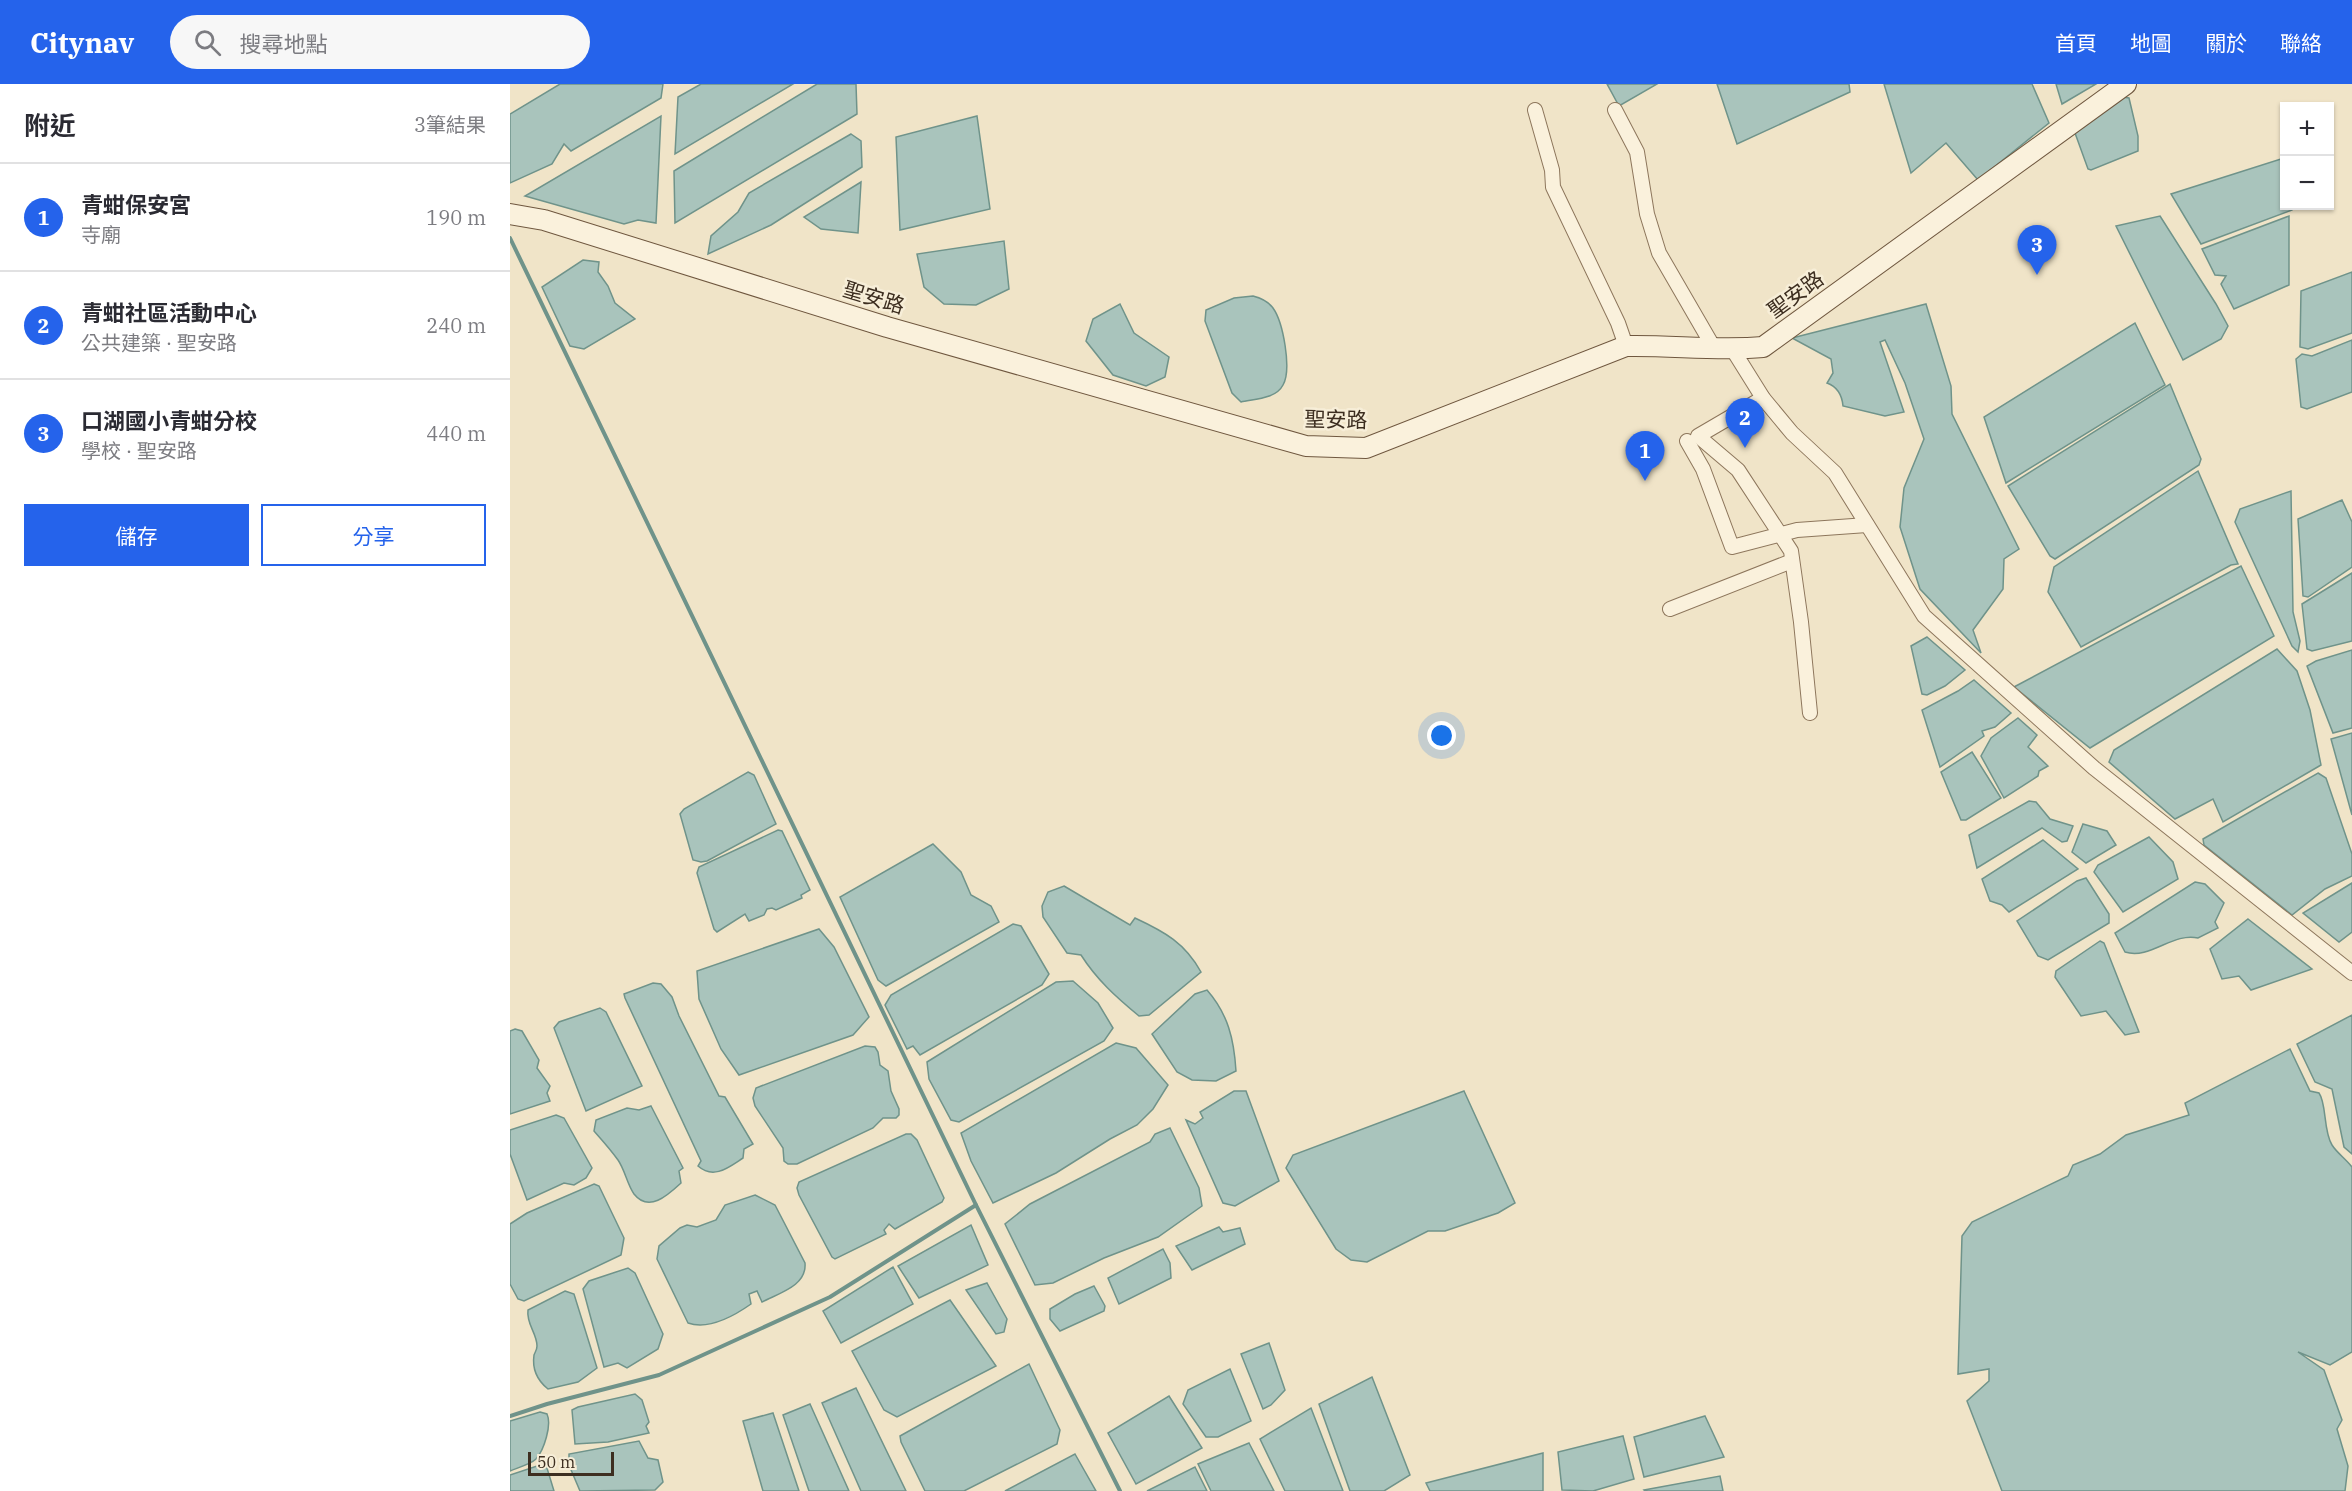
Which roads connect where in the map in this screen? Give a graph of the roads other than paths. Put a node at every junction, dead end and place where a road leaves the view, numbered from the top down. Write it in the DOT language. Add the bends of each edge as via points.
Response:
graph roads {
  1 [pos="2126,84"];
  2 [pos="1535,110"];
  3 [pos="1615,110"];
  4 [pos="510,214"];
  5 [pos="1626,346"];
  6 [pos="1724,349"];
  7 [pos="1763,398"];
  8 [pos="1687,441"];
  9 [pos="1867,525"];
  10 [pos="1779,533"];
  11 [pos="1792,561"];
  12 [pos="1670,609"];
  13 [pos="1810,713"];
  14 [pos="2352,973"];
  1 -- 6 [label="street, 聖安路" via="1763,346"];
  2 -- 5 [label="street" via="1553,187"];
  3 -- 6 [label="street" via="1638,152 1647,214 1659,253"];
  4 -- 5 [label="street, 聖安路" via="544,220 887,327 1306,446 1366,448"];
  5 -- 6 [label="street, 聖安路"];
  6 -- 7 [label="street"];
  7 -- 9 [label="street" via="1792,433 1835,473"];
  7 -- 10 [label="street" via="1698,436 1738,470"];
  8 -- 10 [label="street" via="1703,469 1732,547"];
  9 -- 10 [label="street"];
  9 -- 14 [label="street" via="1924,616 2094,768"];
  10 -- 11 [label="street" via="1791,551"];
  11 -- 12 [label="street"];
  11 -- 13 [label="street"];
}
